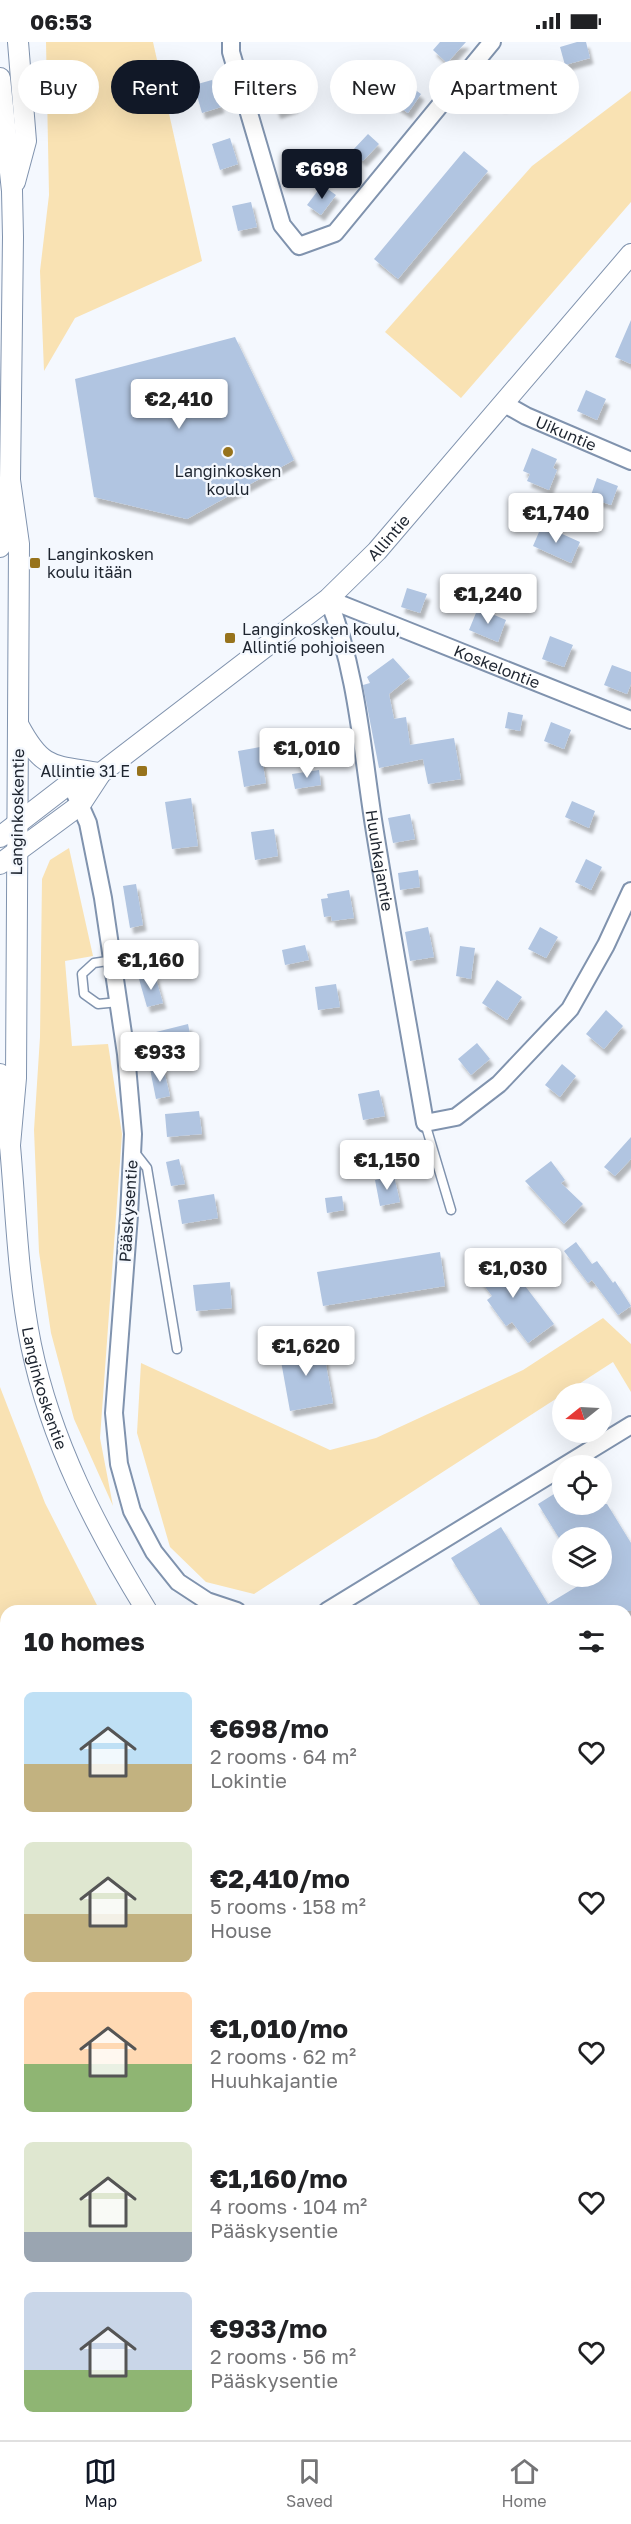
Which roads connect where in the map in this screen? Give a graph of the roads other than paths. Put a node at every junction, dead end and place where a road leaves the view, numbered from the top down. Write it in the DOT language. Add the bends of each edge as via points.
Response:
graph roads {
  1 [pos="18,42"];
  2 [pos="231,42"];
  3 [pos="492,42"];
  4 [pos="0,78"];
  5 [pos="12,191"];
  6 [pos="6,240"];
  7 [pos="631,254"];
  8 [pos="503,403"];
  9 [pos="631,461"];
  10 [pos="10,480"];
  11 [pos="0,547"];
  12 [pos="328,599"];
  13 [pos="631,720"];
  14 [pos="18,725"];
  15 [pos="101,773"];
  16 [pos="66,775"];
  17 [pos="80,806"];
  18 [pos="17,824"];
  19 [pos="0,837"];
  20 [pos="16,852"];
  21 [pos="0,864"];
  22 [pos="631,891"];
  23 [pos="114,960"];
  24 [pos="120,1002"];
  25 [pos="0,1074"];
  26 [pos="425,1124"];
  27 [pos="10,1145"];
  28 [pos="132,1149"];
  29 [pos="452,1210"];
  30 [pos="177,1349"];
  31 [pos="631,1425"];
  32 [pos="143,1605"];
  33 [pos="219,1605"];
  34 [pos="337,1605"];
  1 -- 5 [label="street, Langinkoskentie" via="26,141"];
  2 -- 3 [label="street" via="282,225 299,246 335,233"];
  4 -- 5 [label="street, Langinkoskentie"];
  5 -- 6 [label="street, Langinkoskentie"];
  6 -- 10 [label="street, Langinkoskentie"];
  7 -- 8 [label="street, Allintie"];
  8 -- 9 [label="street, Uikuntie"];
  8 -- 12 [label="street, Allintie" via="376,550"];
  10 -- 11 [label="street, Langinkoskentie"];
  10 -- 14 [label="street, Langinkoskentie" via="19,544"];
  12 -- 13 [label="street, Koskelontie"];
  12 -- 15 [label="street, Allintie"];
  12 -- 26 [label="street, Huuhkajantie" via="348,661"];
  14 -- 16 [label="street" via="31,749"];
  14 -- 18 [label="street, Langinkoskentie"];
  15 -- 16 [label="street"];
  15 -- 17 [label="street, Allintie"];
  16 -- 17 [label="street, Pääskysentie"];
  16 -- 18 [label="street"];
  17 -- 20 [label="street, Allintie"];
  17 -- 23 [label="street, Pääskysentie" via="88,823"];
  18 -- 19 [label="street"];
  18 -- 20 [label="street, Langinkoskentie"];
  20 -- 21 [label="street, Allintie"];
  20 -- 27 [label="street, Langinkoskentie" via="16,1078"];
  22 -- 26 [label="street" via="570,1010 499,1084 456,1117"];
  23 -- 24 [label="street, Pääskysentie"];
  23 -- 24 [label="lane" via="94,963 82,974 84,994 98,1004"];
  24 -- 28 [label="street, Pääskysentie"];
  25 -- 27 [label="street, Langinkoskentie"];
  26 -- 29 [label="lane, Huuhkajantie"];
  27 -- 32 [label="street, Langinkoskentie" via="18,1256 31,1346 44,1394 82,1497"];
  28 -- 30 [label="lane" via="147,1167"];
  28 -- 33 [label="street, Pääskysentie" via="114,1413 119,1464 132,1511 154,1552 178,1582"];
  31 -- 34 [label="street"];
}
